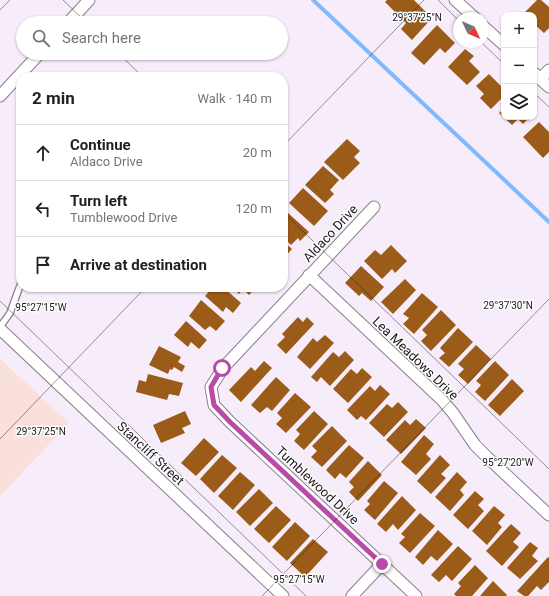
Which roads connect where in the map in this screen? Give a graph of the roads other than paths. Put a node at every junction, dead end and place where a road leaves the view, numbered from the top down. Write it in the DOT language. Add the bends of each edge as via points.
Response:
graph roads {
  1 [pos="89,0"];
  2 [pos="455,0"];
  3 [pos="468,12"];
  4 [pos="74,16"];
  5 [pos="489,31"];
  6 [pos="501,42"];
  7 [pos="33,60"];
  8 [pos="549,70"];
  9 [pos="22,72"];
  10 [pos="537,76"];
  11 [pos="16,79"];
  12 [pos="549,87"];
  13 [pos="0,96"];
  14 [pos="374,207"];
  15 [pos="309,275"];
  16 [pos="18,292"];
  17 [pos="0,328"];
  18 [pos="211,387"];
  19 [pos="549,515"];
  20 [pos="382,564"];
  21 [pos="283,596"];
  22 [pos="352,596"];
  23 [pos="416,596"];
  1 -- 4 [label="street"];
  2 -- 3 [label="street"];
  5 -- 6 [label="street"];
  7 -- 9 [label="street"];
  8 -- 10 [label="street"];
  10 -- 12 [label="street"];
  11 -- 13 [label="street"];
  14 -- 15 [label="street, Aldaco Drive"];
  15 -- 18 [label="street, Aldaco Drive" via="222,368"];
  15 -- 19 [label="street, Lea Meadows Drive" via="442,400 475,445"];
  16 -- 17 [label="lane" via="10,313"];
  17 -- 21 [label="street, Stancliff Street"];
  18 -- 20 [label="street, Tumblewood Drive" via="214,405 230,422"];
  20 -- 22 [label="street"];
  20 -- 23 [label="street, Tumblewood Drive"];
}
